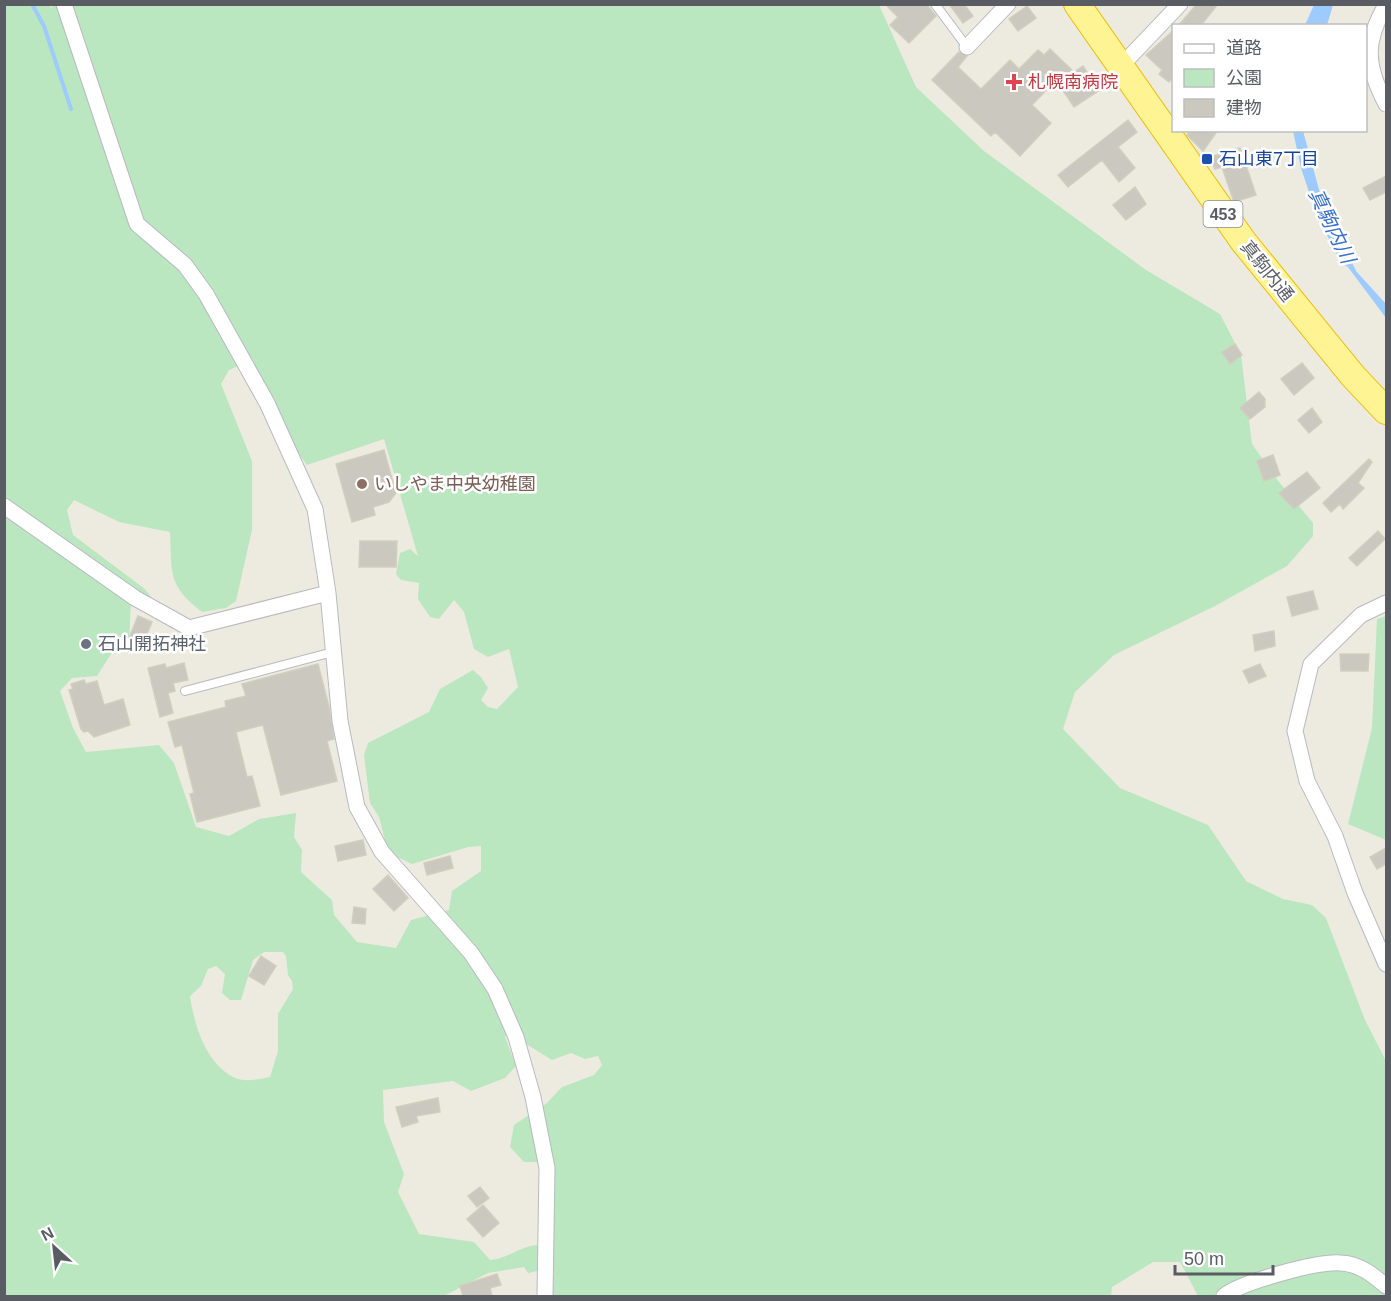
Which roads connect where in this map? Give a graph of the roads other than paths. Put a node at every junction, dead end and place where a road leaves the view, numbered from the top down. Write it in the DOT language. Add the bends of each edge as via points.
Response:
graph roads {
  1 [pos="64,4"];
  2 [pos="935,4"];
  3 [pos="1008,4"];
  4 [pos="1077,4"];
  5 [pos="1180,4"];
  6 [pos="1386,5"];
  7 [pos="967,47"];
  8 [pos="1121,66"];
  9 [pos="1386,104"];
  10 [pos="1386,411"];
  11 [pos="4,506"];
  12 [pos="328,593"];
  13 [pos="1386,603"];
  14 [pos="333,652"];
  15 [pos="184,691"];
  16 [pos="1386,964"];
  17 [pos="1386,1286"];
  18 [pos="545,1296"];
  19 [pos="1224,1296"];
  1 -- 12 [label="street" via="137,224 185,266 206,294 267,403 315,510"];
  2 -- 7 [label="lane"];
  3 -- 7 [label="street"];
  4 -- 8 [label="highway, 真駒内通 / 453"];
  5 -- 8 [label="street"];
  6 -- 9 [label="street" via="1373,28 1371,65"];
  8 -- 10 [label="highway, 真駒内通 / 453" via="1243,241"];
  11 -- 12 [label="street" via="135,598 189,628"];
  12 -- 14 [label="street"];
  13 -- 16 [label="street" via="1361,615 1311,664 1295,731 1307,781 1335,836"];
  14 -- 15 [label="lane"];
  14 -- 18 [label="street" via="340,721 357,807 382,852 471,953 495,989 516,1037 547,1168"];
  17 -- 19 [label="street" via="1366,1269 1341,1263 1266,1277"];
}
